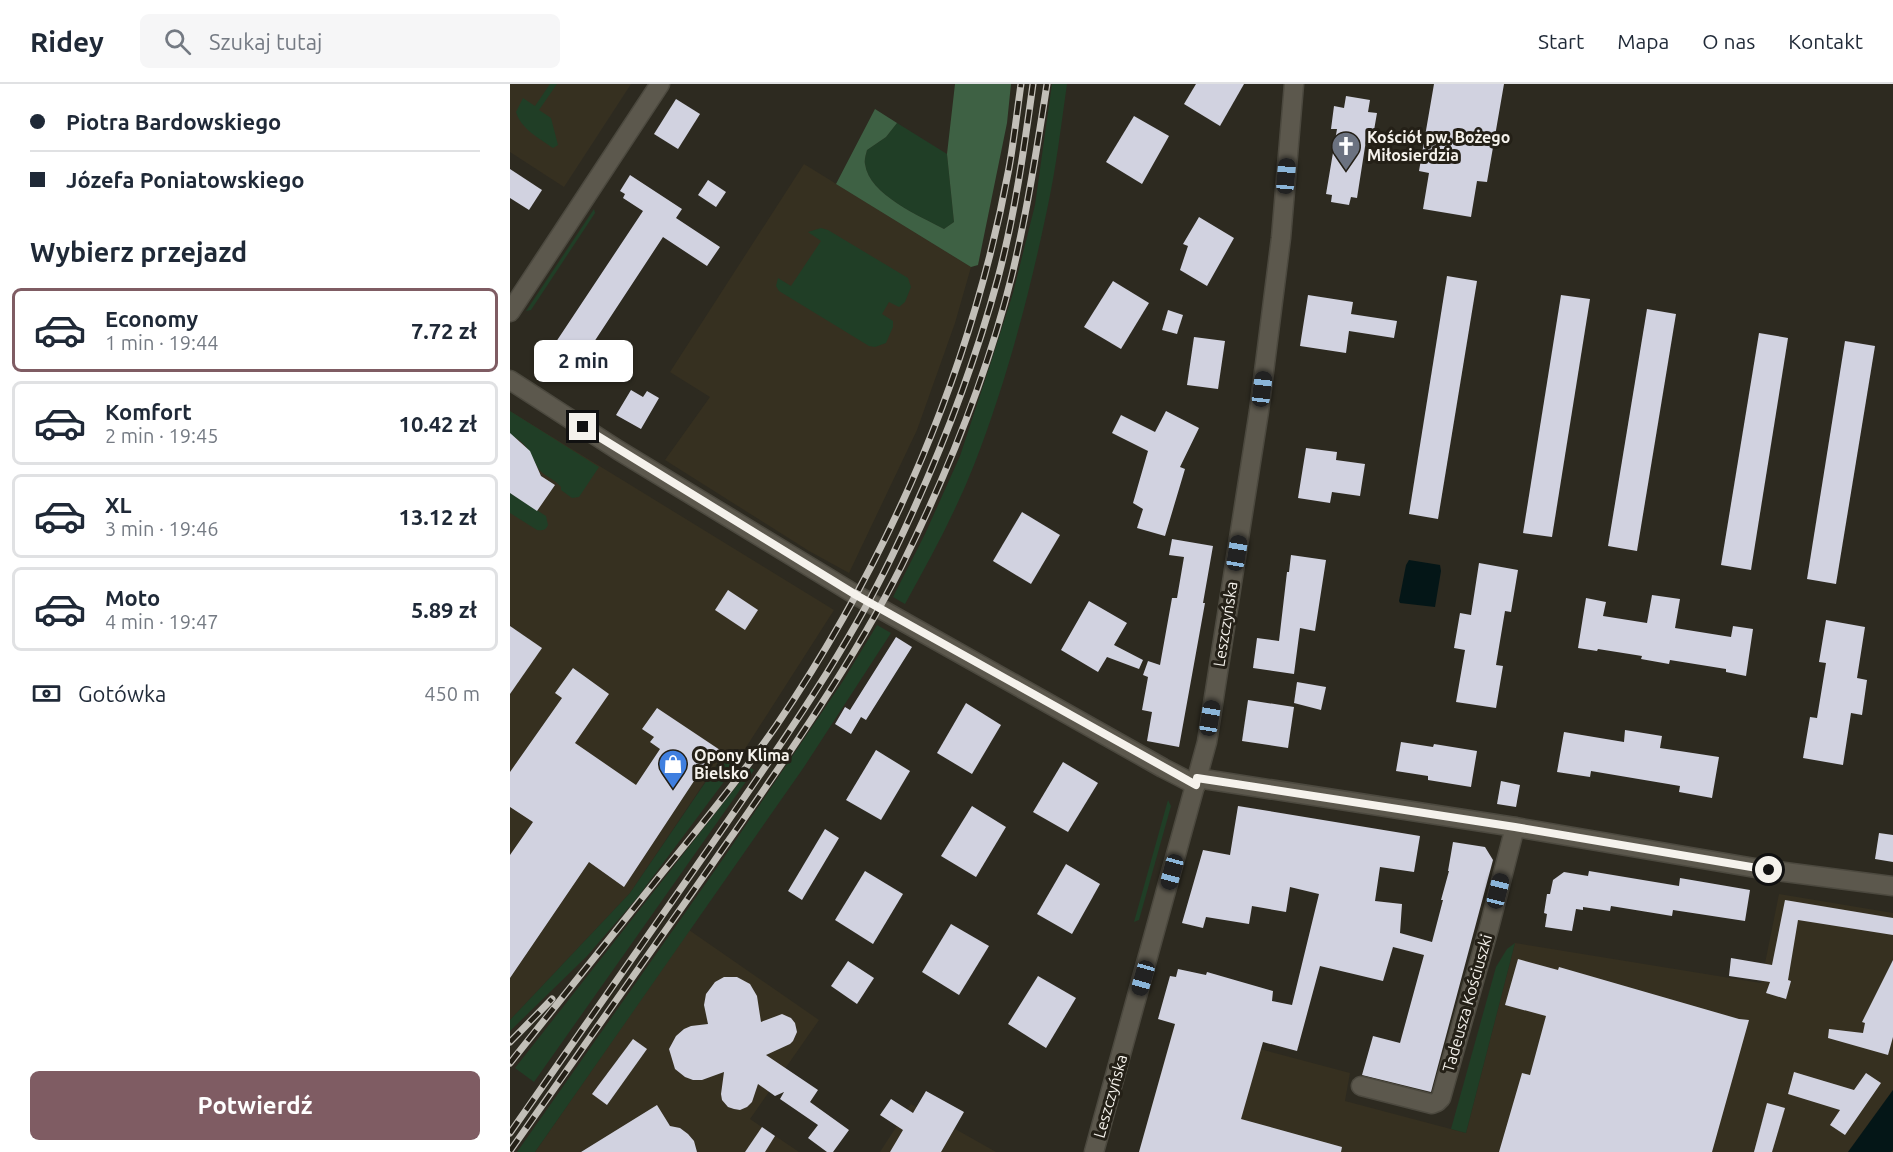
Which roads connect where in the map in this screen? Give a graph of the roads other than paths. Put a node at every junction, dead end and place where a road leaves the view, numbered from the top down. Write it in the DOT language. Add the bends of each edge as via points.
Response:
graph roads {
  1 [pos="660,84"];
  2 [pos="1294,84"];
  3 [pos="510,312"];
  4 [pos="510,381"];
  5 [pos="1197,782"];
  6 [pos="1515,827"];
  7 [pos="1893,886"];
  8 [pos="1360,1086"];
  9 [pos="1094,1152"];
  1 -- 3 [label="street"];
  2 -- 5 [label="street, Leszczyńska" via="1281,238 1259,411 1207,742"];
  4 -- 5 [label="street" via="862,598"];
  5 -- 6 [label="street"];
  5 -- 9 [label="street, Leszczyńska"];
  6 -- 7 [label="street" via="1761,869"];
  6 -- 8 [label="street, Tadeusza Kościuszki" via="1441,1098 1432,1104"];
}
